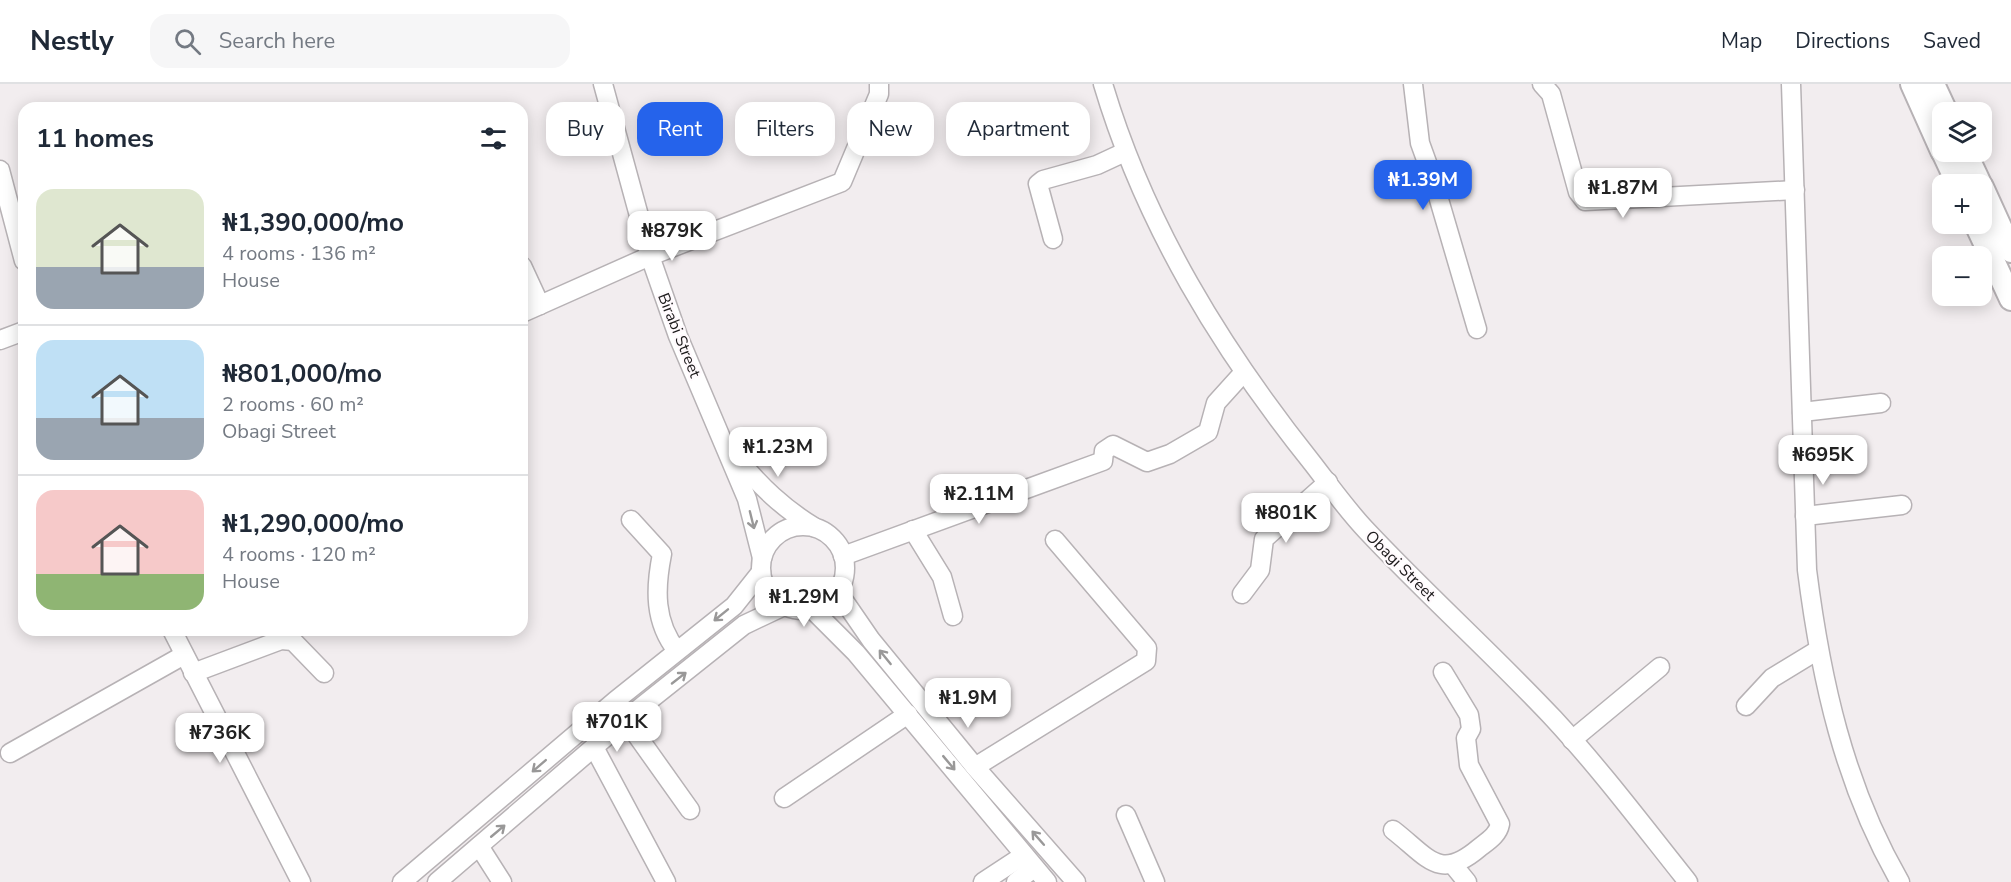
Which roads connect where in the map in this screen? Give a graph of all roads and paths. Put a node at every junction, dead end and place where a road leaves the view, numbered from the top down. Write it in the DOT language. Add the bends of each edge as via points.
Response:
graph roads {
  1 [pos="603,84"];
  2 [pos="879,84"];
  3 [pos="1103,84"];
  4 [pos="1413,84"];
  5 [pos="1542,84"];
  6 [pos="1791,84"];
  7 [pos="1912,84"];
  8 [pos="1933,84"];
  9 [pos="1942,102"];
  10 [pos="1932,127"];
  11 [pos="1125,152"];
  12 [pos="0,170"];
  13 [pos="1795,190"];
  14 [pos="1994,218"];
  15 [pos="18,238"];
  16 [pos="1053,239"];
  17 [pos="2011,251"];
  18 [pos="650,256"];
  19 [pos="528,279"];
  20 [pos="2011,299"];
  21 [pos="540,305"];
  22 [pos="528,310"];
  23 [pos="1477,329"];
  24 [pos="18,333"];
  25 [pos="0,340"];
  26 [pos="1244,372"];
  27 [pos="1881,403"];
  28 [pos="1802,412"];
  29 [pos="727,445"];
  30 [pos="1328,482"];
  31 [pos="1902,505"];
  32 [pos="1805,516"];
  33 [pos="631,520"];
  34 [pos="815,528"];
  35 [pos="913,530"];
  36 [pos="1056,540"];
  37 [pos="843,556"];
  38 [pos="761,565"];
  39 [pos="838,592"];
  40 [pos="1242,594"];
  41 [pos="784,606"];
  42 [pos="812,609"];
  43 [pos="953,616"];
  44 [pos="175,636"];
  45 [pos="1818,650"];
  46 [pos="677,651"];
  47 [pos="184,656"];
  48 [pos="1660,668"];
  49 [pos="1443,672"];
  50 [pos="193,673"];
  51 [pos="324,673"];
  52 [pos="1746,706"];
  53 [pos="908,714"];
  54 [pos="626,720"];
  55 [pos="1572,740"];
  56 [pos="595,749"];
  57 [pos="10,753"];
  58 [pos="975,767"];
  59 [pos="784,798"];
  60 [pos="690,810"];
  61 [pos="1126,815"];
  62 [pos="1393,830"];
  63 [pos="479,846"];
  64 [pos="1029,861"];
  65 [pos="1454,866"];
  66 [pos="302,882"];
  67 [pos="402,882"];
  68 [pos="437,882"];
  69 [pos="502,882"];
  70 [pos="666,882"];
  71 [pos="983,882"];
  72 [pos="1016,882"];
  73 [pos="1047,882"];
  74 [pos="1076,882"];
  75 [pos="1155,882"];
  76 [pos="1467,882"];
  77 [pos="1688,882"];
  78 [pos="1900,882"];
  1 -- 18 [label="street, Birabi Street"];
  2 -- 18 [label="street" via="879,94 842,182"];
  3 -- 11 [label="street, Obagi Street"];
  4 -- 23 [label="street" via="1420,143"];
  5 -- 13 [label="street" via="1551,94 1578,192 1585,201"];
  6 -- 13 [label="street"];
  7 -- 10 [label="main road"];
  8 -- 9 [label="main road"];
  11 -- 16 [label="street" via="1038,184"];
  11 -- 26 [label="street, Obagi Street" via="1174,257"];
  12 -- 15 [label="street"];
  13 -- 28 [label="street"];
  14 -- 17 [label="main road"];
  14 -- 20 [label="main road"];
  18 -- 21 [label="street"];
  18 -- 29 [label="street, Birabi Street" via="678,336"];
  19 -- 21 [label="street"];
  21 -- 22 [label="street"];
  24 -- 25 [label="street"];
  26 -- 30 [label="street, Obagi Street"];
  26 -- 35 [label="street" via="1216,403 1208,432 1170,454 1147,462 1113,445 1104,451 1103,461"];
  27 -- 28 [label="street"];
  28 -- 32 [label="street"];
  29 -- 34 [label="street" via="762,488 786,510"];
  29 -- 38 [label="street, one-way" via="747,499"];
  30 -- 40 [label="street" via="1264,539 1260,570"];
  30 -- 55 [label="street, Obagi Street" via="1365,529"];
  31 -- 32 [label="street"];
  32 -- 45 [label="street" via="1807,570"];
  33 -- 46 [label="street" via="662,554 656,592 660,623"];
  34 -- 37 [label="street" via="837,543"];
  34 -- 38 [label="street" via="788,528 776,535 767,546"];
  35 -- 37 [label="street"];
  35 -- 43 [label="street" via="942,577"];
  36 -- 58 [label="street" via="1146,648 1146,660"];
  37 -- 39 [label="street" via="844,574"];
  38 -- 41 [label="street" via="765,586"];
  38 -- 46 [label="street, one-way" via="734,606"];
  39 -- 42 [label="street"];
  58 -- 39 [label="street, one-way" via="865,632"];
  41 -- 42 [label="street"];
  54 -- 41 [label="street, one-way" via="744,625"];
  42 -- 53 [label="street"];
  44 -- 47 [label="street"];
  45 -- 52 [label="street" via="1772,678"];
  45 -- 78 [label="street" via="1827,700 1853,784"];
  46 -- 67 [label="street, one-way"];
  47 -- 50 [label="street"];
  47 -- 57 [label="street"];
  48 -- 55 [label="street"];
  49 -- 65 [label="street" via="1469,715 1469,765 1500,824 1498,832"];
  50 -- 51 [label="street" via="281,640 293,642"];
  50 -- 66 [label="street"];
  53 -- 59 [label="street"];
  53 -- 64 [label="street, one-way"];
  54 -- 56 [label="street"];
  54 -- 60 [label="street"];
  55 -- 77 [label="street, Obagi Street"];
  63 -- 56 [label="street, one-way"];
  56 -- 70 [label="street"];
  74 -- 58 [label="street, one-way"];
  61 -- 75 [label="street"];
  62 -- 65 [label="street" via="1432,861"];
  63 -- 68 [label="street"];
  63 -- 69 [label="street"];
  64 -- 71 [label="street"];
  64 -- 72 [label="street"];
  64 -- 73 [label="street"];
  65 -- 76 [label="street"];
}
